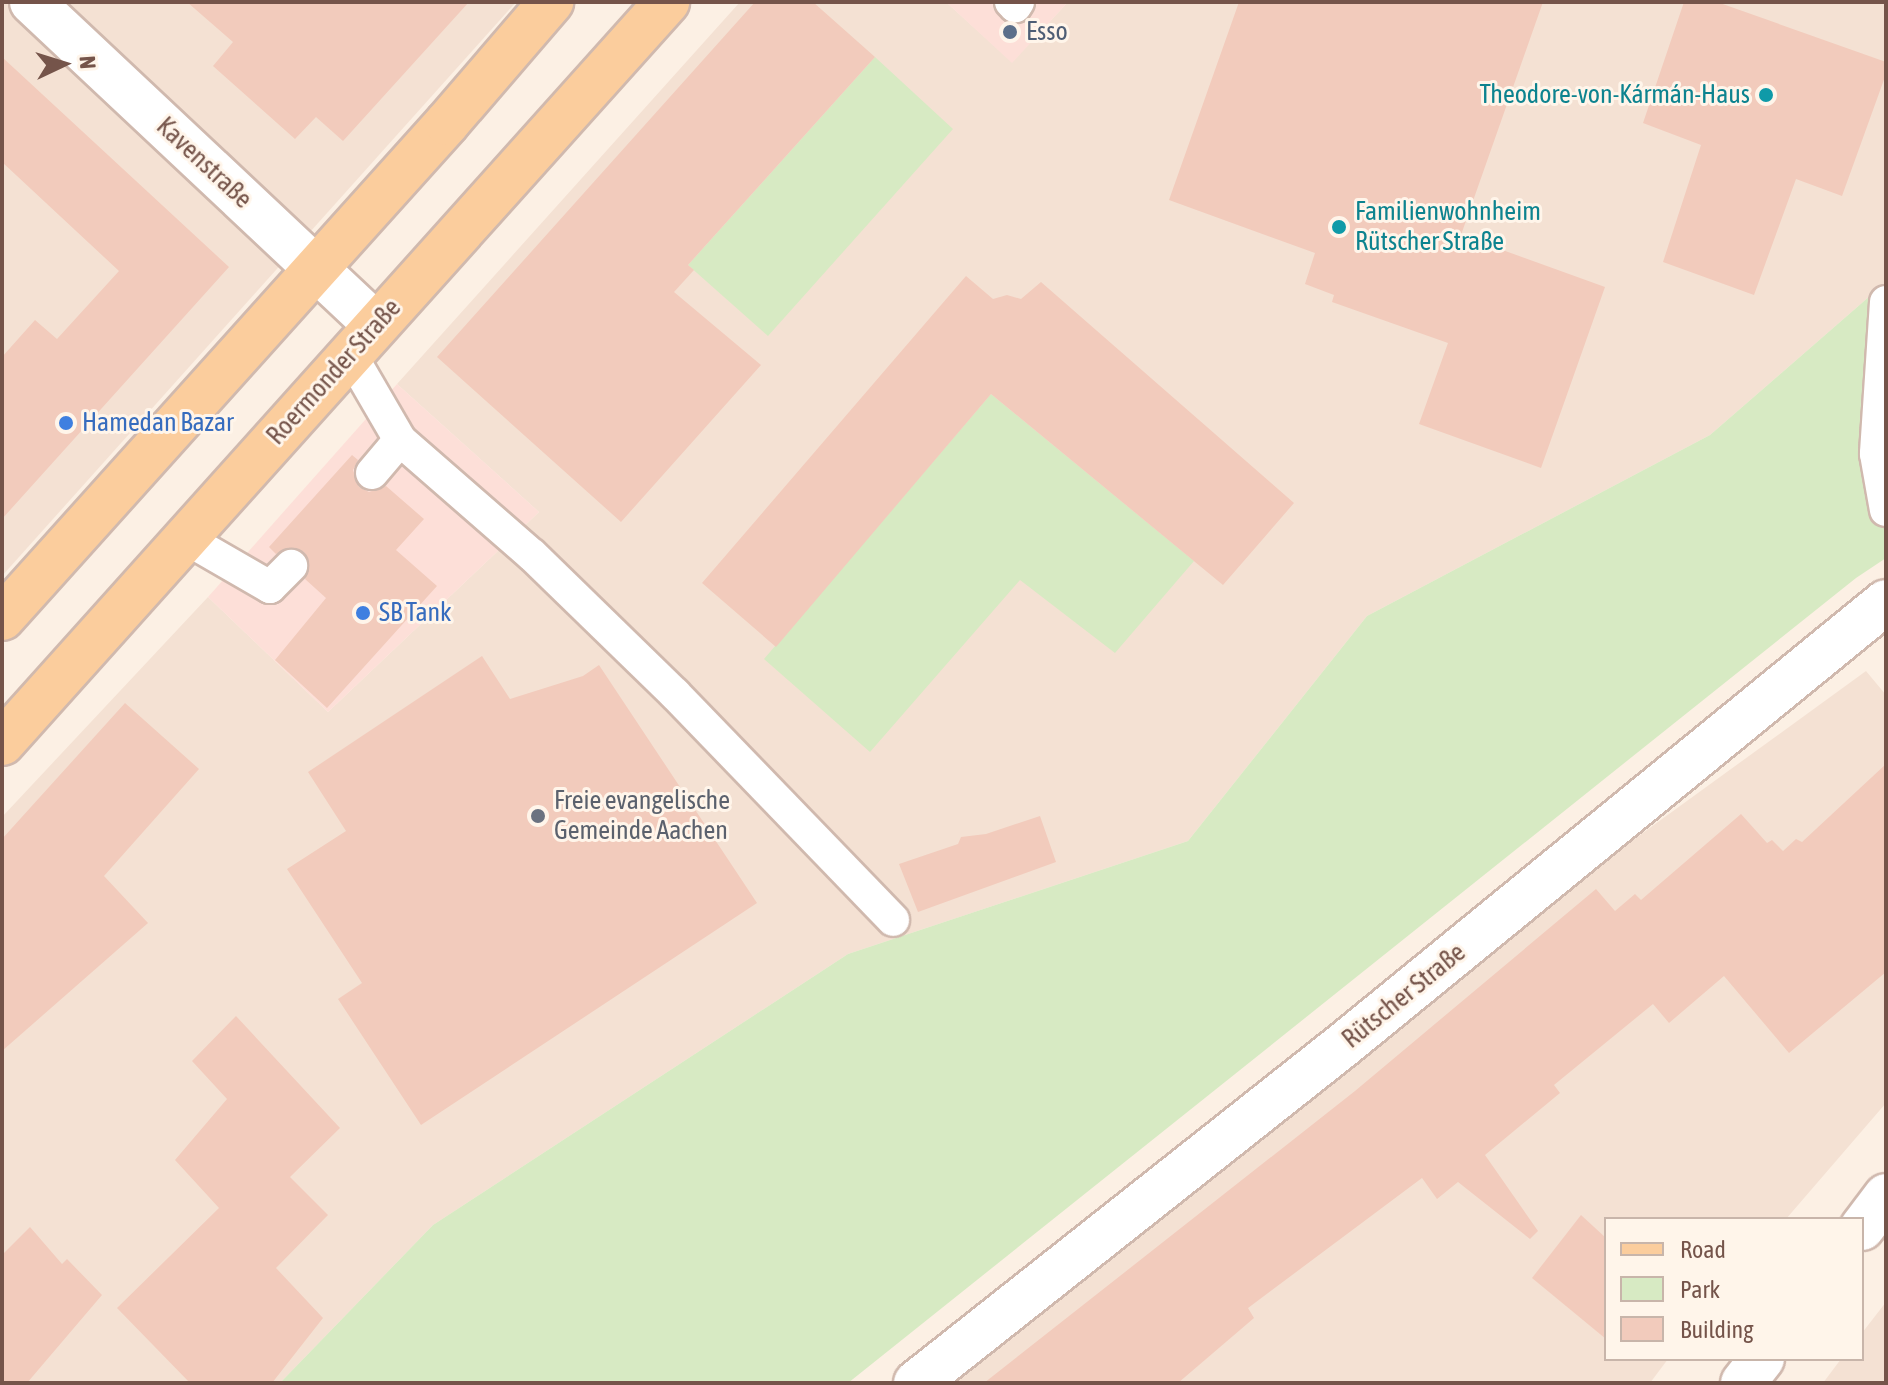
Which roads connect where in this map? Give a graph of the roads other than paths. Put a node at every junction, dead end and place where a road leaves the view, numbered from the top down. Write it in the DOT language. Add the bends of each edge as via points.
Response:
graph roads {
  1 [pos="32,2"];
  2 [pos="551,2"];
  3 [pos="667,2"];
  4 [pos="1011,2"];
  5 [pos="1018,2"];
  6 [pos="316,268"];
  7 [pos="1886,302"];
  8 [pos="363,340"];
  9 [pos="400,440"];
  10 [pos="372,473"];
  11 [pos="1886,510"];
  12 [pos="185,538"];
  13 [pos="291,566"];
  14 [pos="1886,602"];
  15 [pos="2,618"];
  16 [pos="2,743"];
  17 [pos="893,920"];
  18 [pos="1886,1196"];
  19 [pos="1864,1225"];
  20 [pos="1760,1361"];
  21 [pos="916,1383"];
  22 [pos="1743,1383"];
  1 -- 6 [label="street, Kavenstraße"];
  2 -- 6 [label="main road"];
  3 -- 8 [label="main road, Roermonder Straße"];
  4 -- 5 [label="lane"];
  6 -- 8 [label="street, Kavenstraße"];
  6 -- 15 [label="main road"];
  7 -- 11 [label="lane" via="1876,454"];
  8 -- 9 [label="lane"];
  8 -- 12 [label="main road, Roermonder Straße"];
  9 -- 10 [label="lane"];
  9 -- 17 [label="lane" via="532,555 664,683"];
  12 -- 13 [label="lane" via="270,587"];
  12 -- 16 [label="main road, Roermonder Straße"];
  14 -- 21 [label="street, Rütscher Straße" via="1342,1046"];
  18 -- 19 [label="street"];
  20 -- 22 [label="street"];
}
